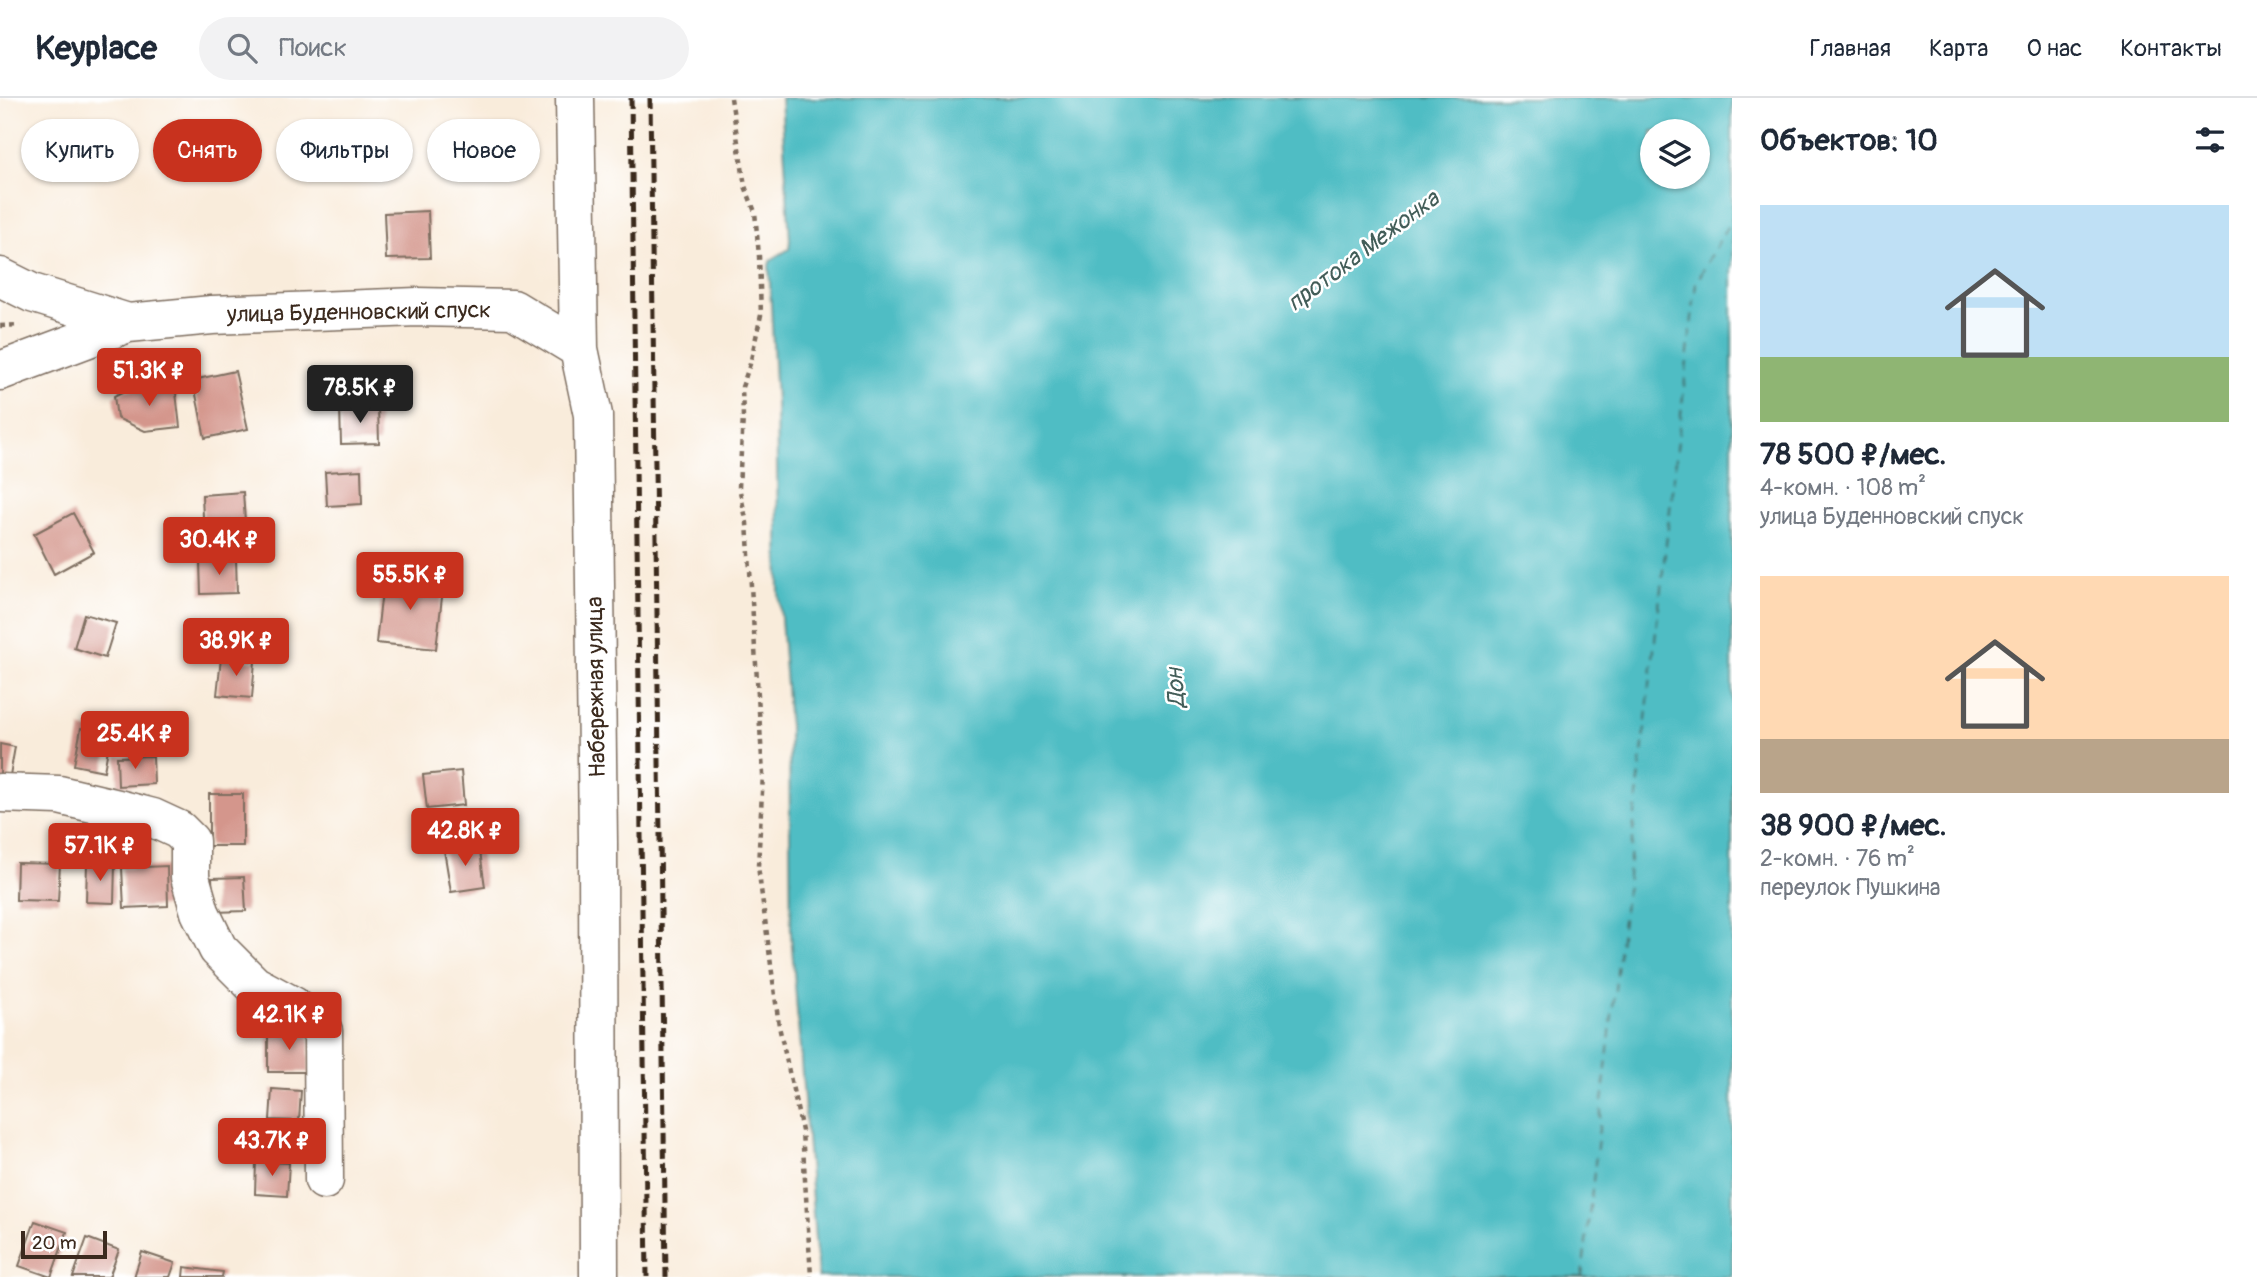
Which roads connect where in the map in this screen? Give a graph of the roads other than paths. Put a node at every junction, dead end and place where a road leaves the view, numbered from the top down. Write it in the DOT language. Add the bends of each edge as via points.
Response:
graph roads {
  1 [pos="575,98"];
  2 [pos="0,277"];
  3 [pos="128,323"];
  4 [pos="579,349"];
  5 [pos="0,370"];
  6 [pos="0,793"];
  7 [pos="324,1180"];
  8 [pos="599,1277"];
  1 -- 4 [label="street, Набережная улица"];
  2 -- 3 [label="street" via="32,293"];
  3 -- 4 [label="street, улица Буденновский спуск" via="417,307 513,309"];
  3 -- 5 [label="street"];
  4 -- 8 [label="street, Набережная улица" via="593,415"];
  6 -- 7 [label="street" via="59,795 118,809 153,818 179,830 190,841 190,877 218,949 254,985 293,1006 323,1031"];
}
